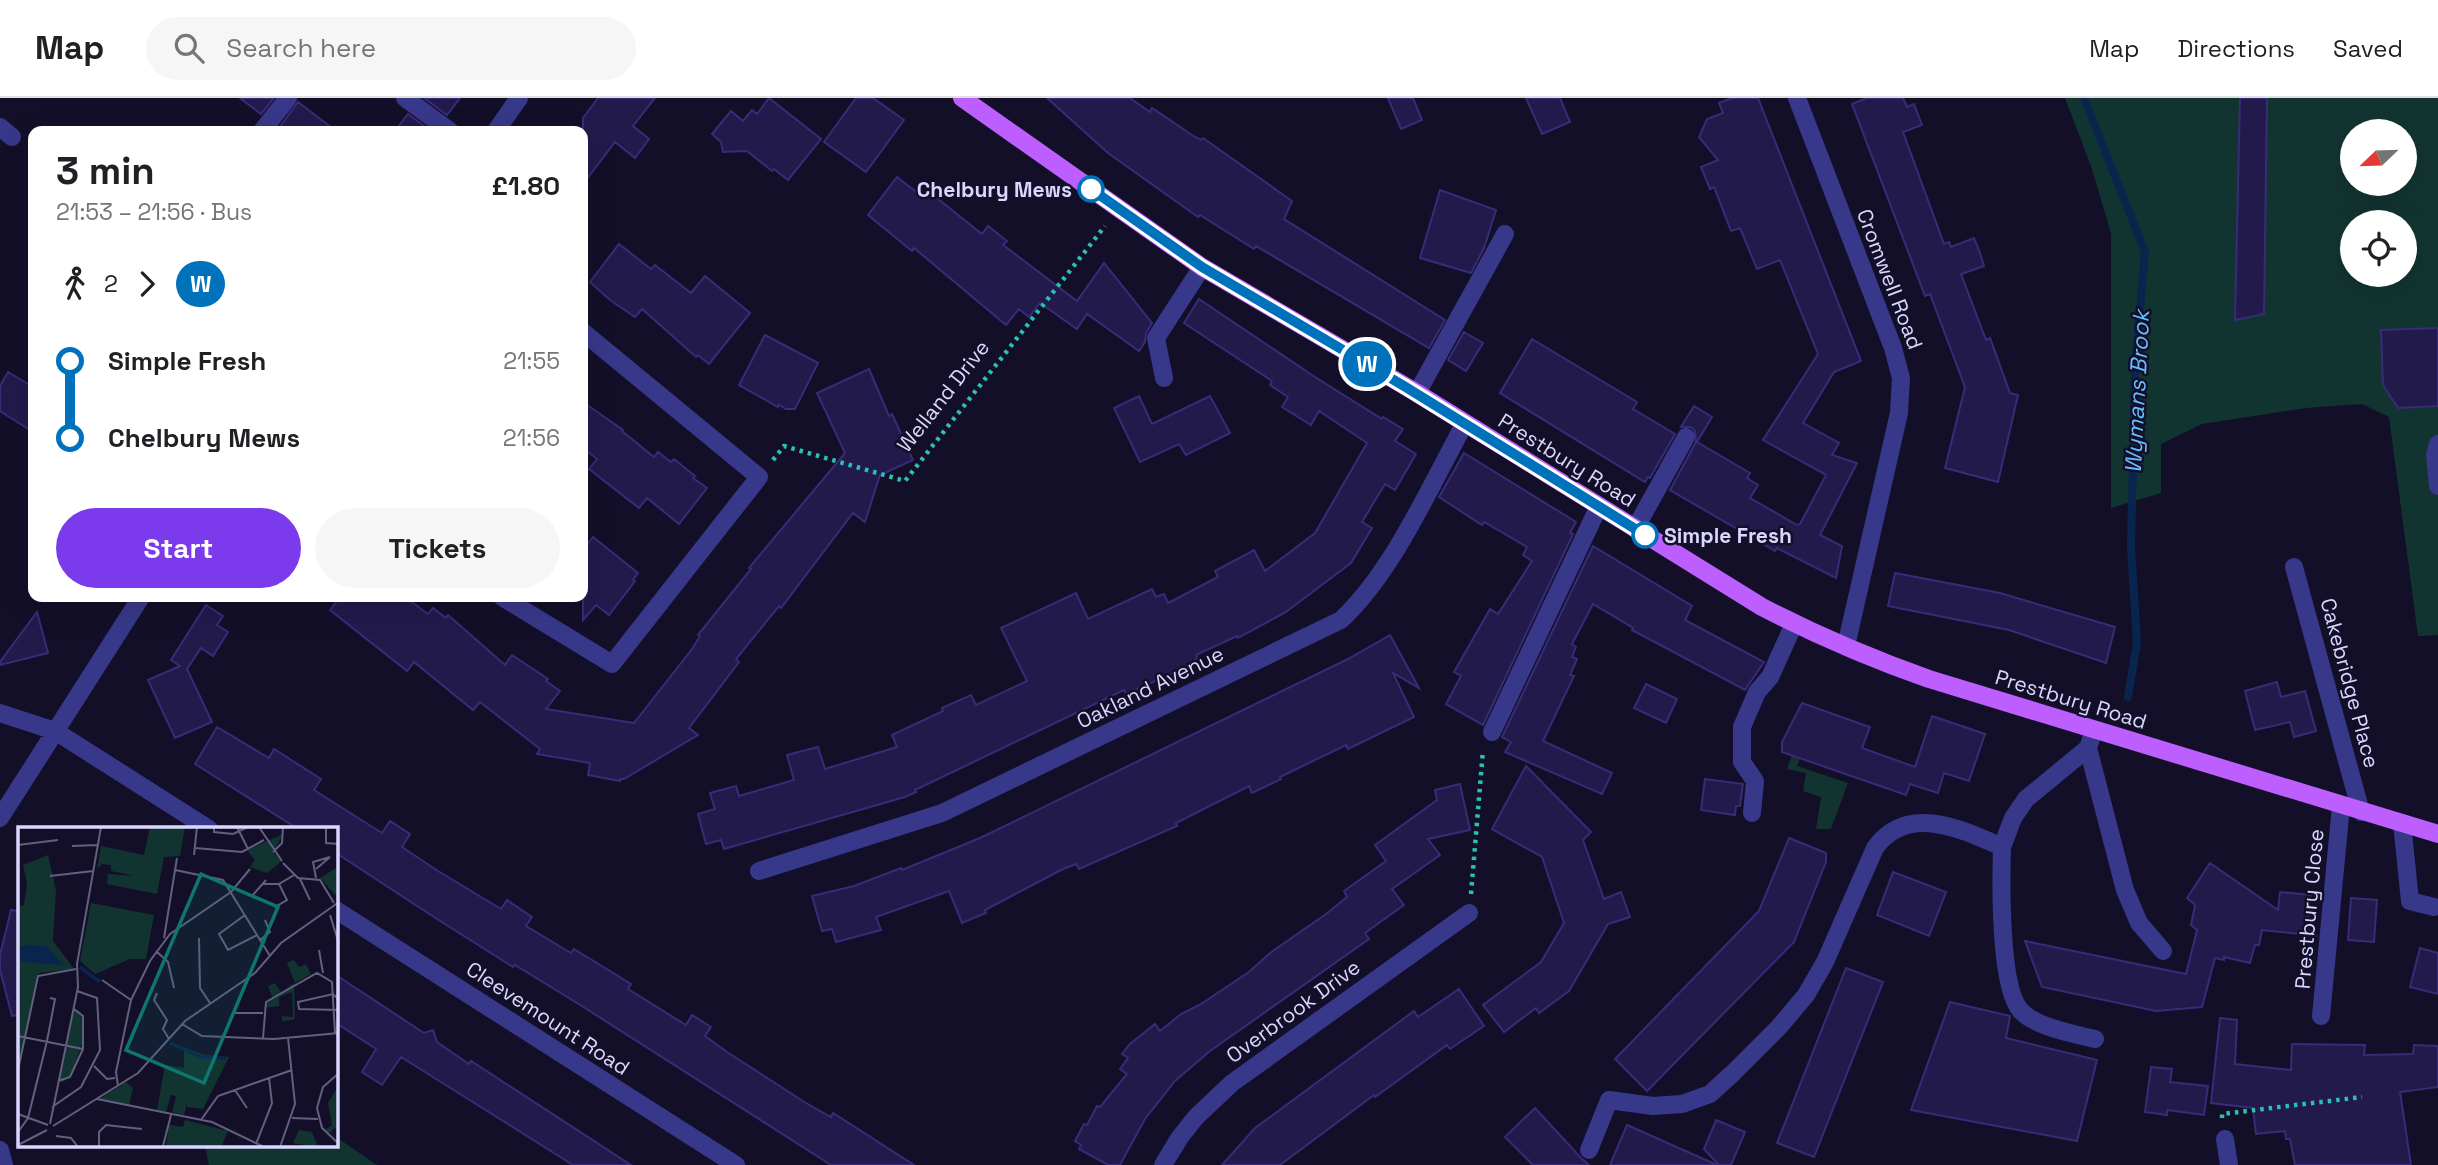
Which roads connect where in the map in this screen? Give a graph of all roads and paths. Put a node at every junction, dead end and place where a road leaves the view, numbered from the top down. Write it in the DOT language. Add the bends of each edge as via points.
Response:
graph roads {
  1 [pos="288,98"];
  2 [pos="405,98"];
  3 [pos="519,98"];
  4 [pos="962,98"];
  5 [pos="1797,98"];
  6 [pos="265,126"];
  7 [pos="443,126"];
  8 [pos="499,126"];
  9 [pos="1118,208"];
  10 [pos="1505,234"];
  11 [pos="1202,267"];
  12 [pos="588,336"];
  13 [pos="1164,378"];
  14 [pos="1417,393"];
  15 [pos="1465,423"];
  16 [pos="1686,437"];
  17 [pos="2438,444"];
  18 [pos="759,477"];
  19 [pos="2438,486"];
  20 [pos="1599,506"];
  21 [pos="1635,529"];
  22 [pos="2294,567"];
  23 [pos="138,602"];
  24 [pos="510,602"];
  25 [pos="1794,624"];
  26 [pos="1846,646"];
  27 [pos="0,713"];
  28 [pos="2094,730"];
  29 [pos="55,731"];
  30 [pos="1492,732"];
  31 [pos="2088,748"];
  32 [pos="2341,806"];
  33 [pos="2361,812"];
  34 [pos="1752,813"];
  35 [pos="0,818"];
  36 [pos="2402,823"];
  37 [pos="206,827"];
  38 [pos="2438,834"];
  39 [pos="2002,847"];
  40 [pos="759,870"];
  41 [pos="2434,907"];
  42 [pos="338,911"];
  43 [pos="1469,914"];
  44 [pos="2163,951"];
  45 [pos="2322,1016"];
  46 [pos="2095,1039"];
  47 [pos="2362,1097"];
  48 [pos="2225,1139"];
  49 [pos="0,1150"];
  50 [pos="1589,1150"];
  51 [pos="4,1165"];
  52 [pos="736,1165"];
  53 [pos="1163,1165"];
  54 [pos="2229,1165"];
  1 -- 6 [label="street"];
  2 -- 7 [label="street"];
  3 -- 8 [label="street"];
  4 -- 9 [label="main road, Prestbury Road"];
  5 -- 26 [label="street, Cromwell Road" via="1893,348 1900,378 1899,413"];
  9 -- 11 [label="main road, Prestbury Road"];
  9 -- 18 [label="path, Welland Drive" via="905,481 785,446"];
  10 -- 14 [label="street"];
  11 -- 13 [label="street" via="1156,338"];
  11 -- 14 [label="main road, Prestbury Road"];
  12 -- 18 [label="street"];
  14 -- 15 [label="main road, Prestbury Road"];
  15 -- 20 [label="main road, Prestbury Road"];
  15 -- 40 [label="street, Oakland Avenue" via="1383,571 1341,620 942,813"];
  16 -- 21 [label="street"];
  17 -- 19 [label="street"];
  18 -- 24 [label="street" via="612,664"];
  20 -- 21 [label="main road, Prestbury Road"];
  20 -- 30 [label="street"];
  21 -- 25 [label="main road, Prestbury Road"];
  22 -- 33 [label="street, Cakebridge Place"];
  23 -- 29 [label="street"];
  25 -- 26 [label="main road, Prestbury Road"];
  25 -- 34 [label="street" via="1742,727 1742,762 1755,781"];
  26 -- 28 [label="main road, Prestbury Road" via="1929,679"];
  27 -- 29 [label="street"];
  28 -- 31 [label="street"];
  28 -- 32 [label="main road, Prestbury Road"];
  29 -- 35 [label="street"];
  29 -- 37 [label="street"];
  30 -- 43 [label="path" via="1484,736"];
  31 -- 39 [label="street" via="2026,799"];
  31 -- 44 [label="street" via="2125,890 2139,923"];
  32 -- 33 [label="main road, Prestbury Road"];
  32 -- 45 [label="street, Prestbury Close"];
  33 -- 36 [label="main road, Prestbury Road"];
  36 -- 38 [label="main road, Prestbury Road"];
  36 -- 41 [label="street" via="2410,901"];
  39 -- 46 [label="street" via="2002,923 2013,998 2021,1012 2042,1023"];
  39 -- 50 [label="street" via="1958,827 1939,824 1908,824 1889,833 1875,848 1825,962 1806,995 1779,1027 1710,1094 1682,1104 1653,1106 1609,1100"];
  42 -- 52 [label="street, Cleevemount Road"];
  43 -- 53 [label="street, Overbrook Drive" via="1232,1083 1196,1117"];
  47 -- 48 [label="path" via="2222,1114"];
  48 -- 54 [label="street"];
  49 -- 51 [label="street"];
}
